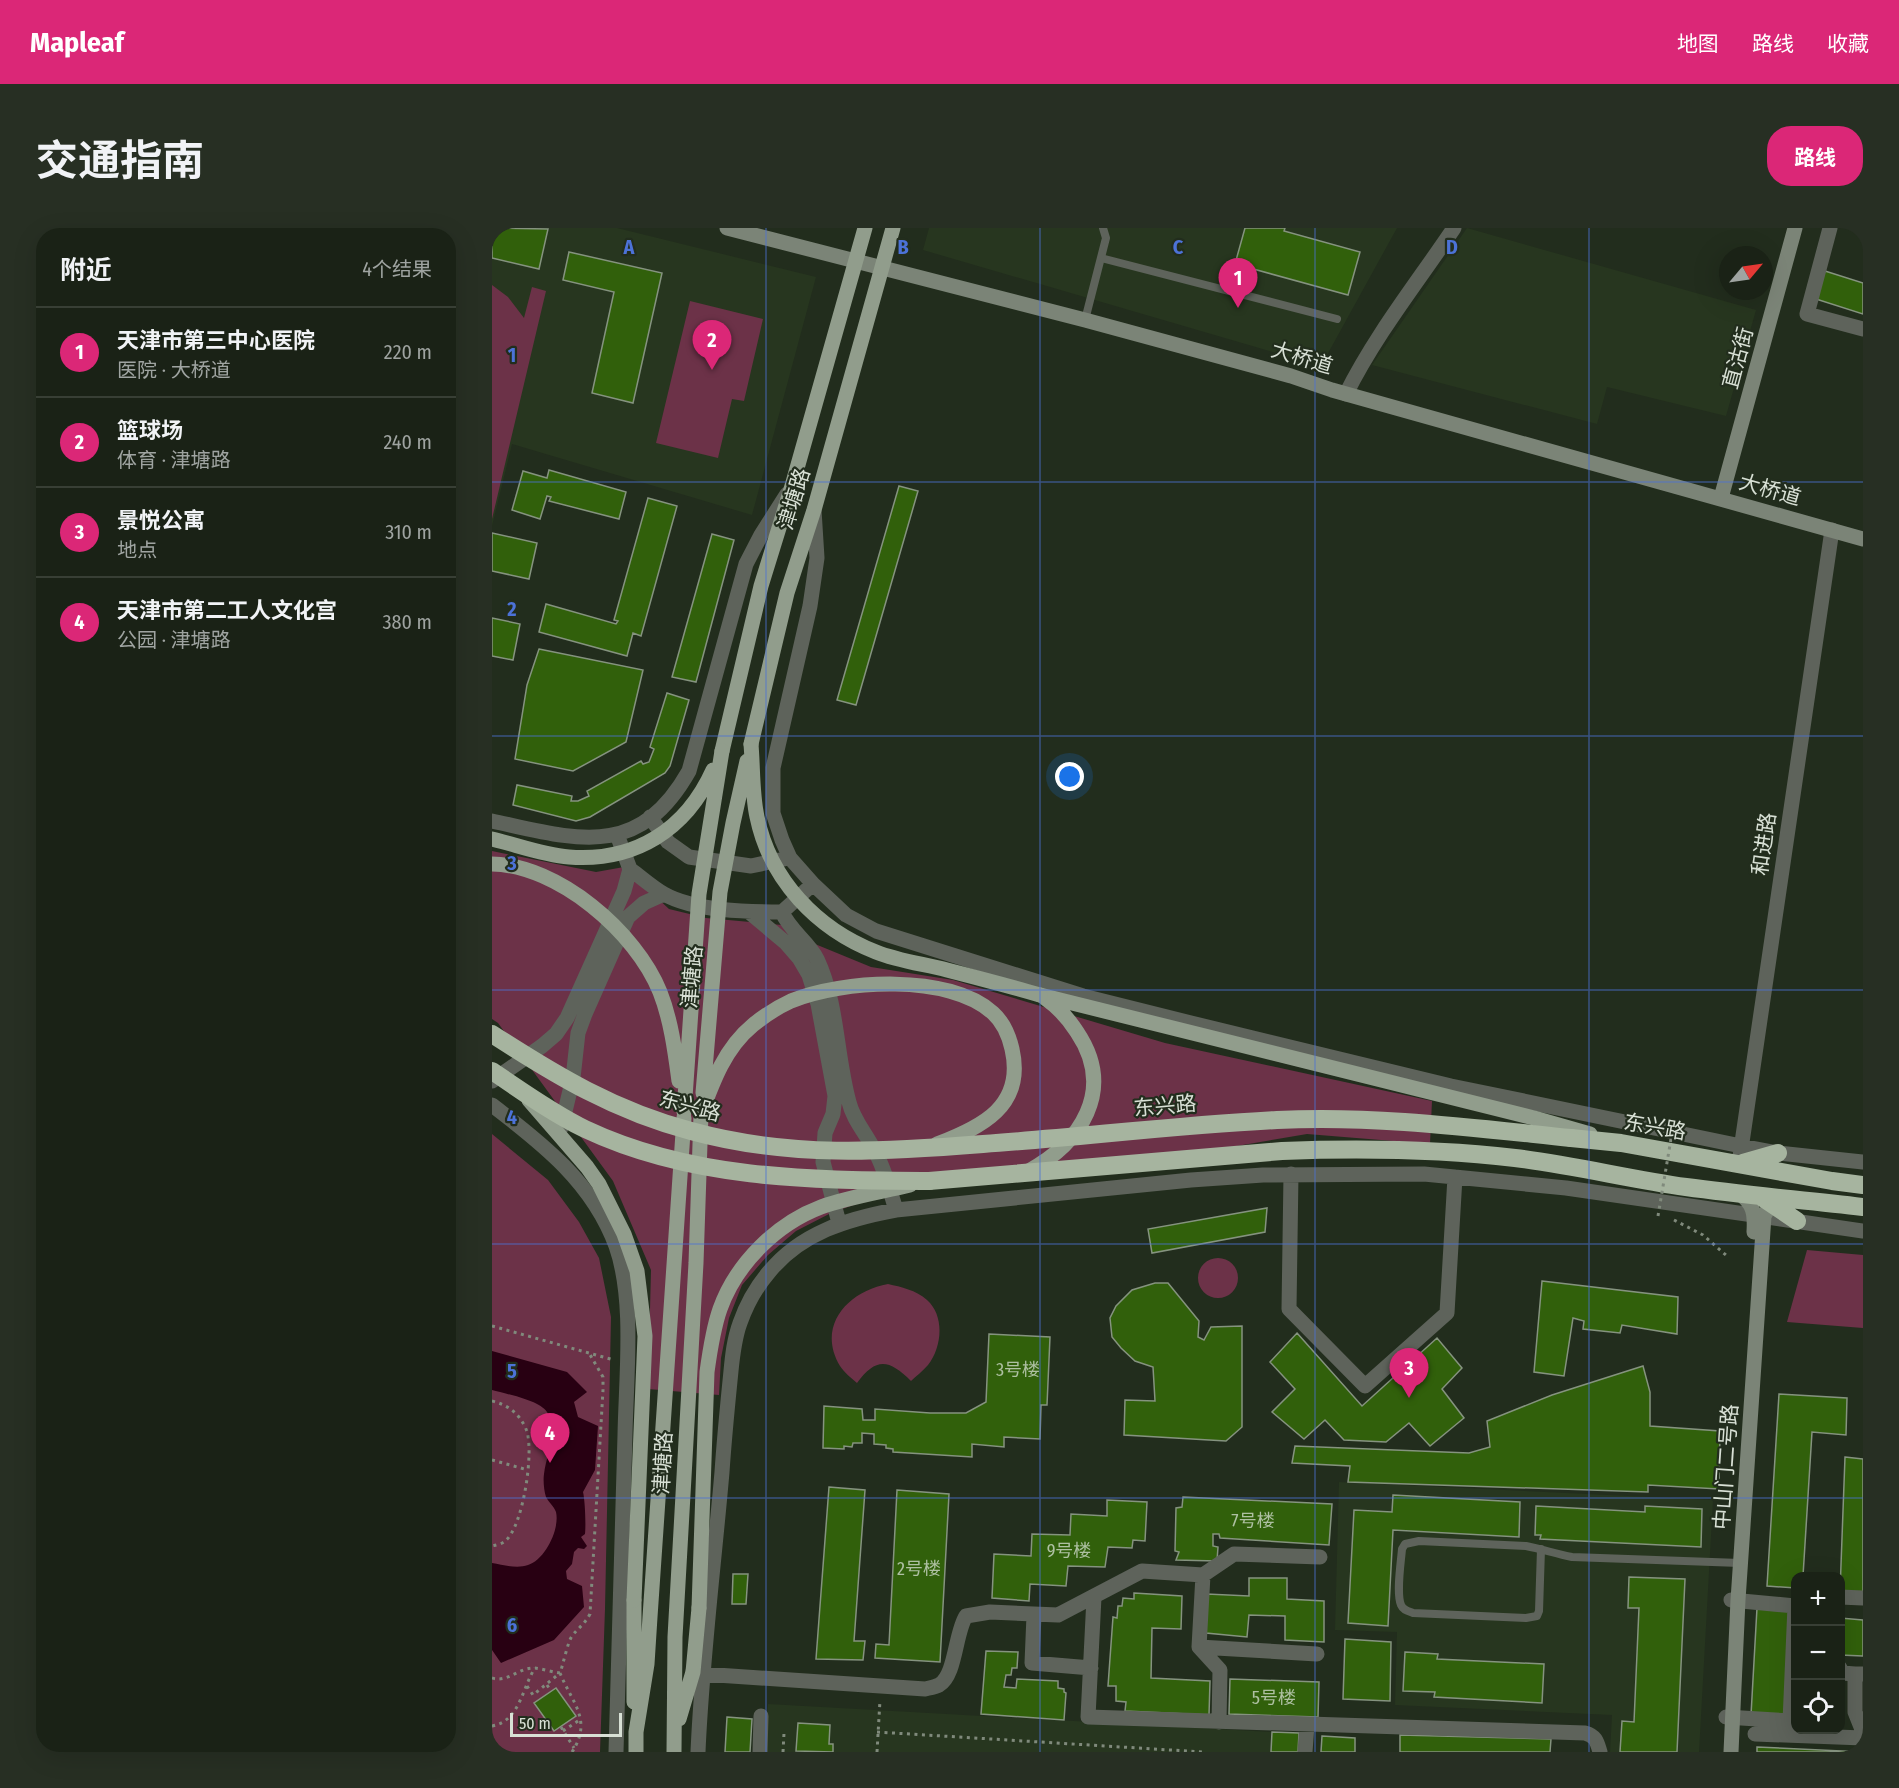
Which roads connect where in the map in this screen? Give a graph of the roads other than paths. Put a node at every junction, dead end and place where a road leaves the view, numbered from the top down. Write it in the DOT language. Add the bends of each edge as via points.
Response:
graph roads {
  1 [pos="727,228"];
  2 [pos="865,228"];
  3 [pos="893,228"];
  4 [pos="1103,228"];
  5 [pos="1454,228"];
  6 [pos="1795,228"];
  7 [pos="1830,228"];
  8 [pos="1101,258"];
  9 [pos="856,260"];
  10 [pos="882,268"];
  11 [pos="1337,319"];
  12 [pos="1085,320"];
  13 [pos="1863,329"];
  14 [pos="1346,394"];
  15 [pos="792,486"];
  16 [pos="1721,498"];
  17 [pos="814,510"];
  18 [pos="1832,530"];
  19 [pos="1863,539"];
  20 [pos="751,744"];
  21 [pos="722,751"];
  22 [pos="650,817"];
  23 [pos="492,821"];
  24 [pos="617,834"];
  25 [pos="492,839"];
  26 [pos="790,858"];
  27 [pos="492,864"];
  28 [pos="630,869"];
  29 [pos="813,884"];
  30 [pos="664,894"];
  31 [pos="749,912"];
  32 [pos="782,912"];
  33 [pos="1040,995"];
  34 [pos="492,1034"];
  35 [pos="492,1071"];
  36 [pos="492,1080"];
  37 [pos="519,1089"];
  38 [pos="492,1106"];
  39 [pos="684,1112"];
  40 [pos="701,1114"];
  41 [pos="1622,1143"];
  42 [pos="927,1149"];
  43 [pos="1778,1152"];
  44 [pos="555,1155"];
  45 [pos="1740,1155"];
  46 [pos="1863,1162"];
  47 [pos="1056,1163"];
  48 [pos="1291,1174"];
  49 [pos="1455,1177"];
  50 [pos="928,1181"];
  51 [pos="1863,1185"];
  52 [pos="1768,1206"];
  53 [pos="1863,1207"];
  54 [pos="896,1210"];
  55 [pos="1797,1221"];
  56 [pos="839,1223"];
  57 [pos="1863,1232"];
  58 [pos="1541,1549"];
  59 [pos="1320,1557"];
  60 [pos="1737,1563"];
  61 [pos="1203,1575"];
  62 [pos="1764,1593"];
  63 [pos="1791,1595"];
  64 [pos="1094,1597"];
  65 [pos="1845,1597"];
  66 [pos="1863,1598"];
  67 [pos="1735,1600"];
  68 [pos="1034,1615"];
  69 [pos="1199,1647"];
  70 [pos="1317,1654"];
  71 [pos="1091,1668"];
  72 [pos="697,1673"];
  73 [pos="1859,1674"];
  74 [pos="761,1716"];
  75 [pos="1729,1718"];
  76 [pos="1219,1722"];
  77 [pos="1307,1725"];
  78 [pos="636,1732"];
  79 [pos="1863,1732"];
  80 [pos="675,1733"];
  81 [pos="1755,1734"];
  82 [pos="1863,1738"];
  83 [pos="616,1752"];
  84 [pos="636,1752"];
  85 [pos="674,1752"];
  86 [pos="698,1752"];
  87 [pos="759,1752"];
  88 [pos="1305,1752"];
  89 [pos="1600,1752"];
  90 [pos="1724,1752"];
  91 [pos="1731,1752"];
  1 -- 9 [label="street, 大桥道"];
  2 -- 9 [label="main road, 津塘路"];
  3 -- 10 [label="main road, 津塘路"];
  4 -- 8 [label="lane" via="1106,238"];
  5 -- 14 [label="street" via="1378,336"];
  6 -- 16 [label="street, 直沽街"];
  7 -- 13 [label="street" via="1807,314"];
  8 -- 11 [label="lane"];
  8 -- 12 [label="lane"];
  9 -- 10 [label="street, 大桥道"];
  9 -- 15 [label="main road, 津塘路"];
  10 -- 12 [label="street, 大桥道"];
  10 -- 17 [label="main road, 津塘路"];
  12 -- 14 [label="street, 大桥道"];
  14 -- 16 [label="street, 大桥道"];
  15 -- 21 [label="main road, 津塘路" via="761,586"];
  15 -- 22 [label="street" via="746,564 689,771 671,798"];
  16 -- 18 [label="street, 大桥道"];
  17 -- 20 [label="main road, 津塘路" via="787,592"];
  17 -- 26 [label="street" via="817,558 810,606 773,768 773,813"];
  18 -- 19 [label="street, 大桥道"];
  18 -- 45 [label="street, 和进路"];
  20 -- 33 [label="main road, bridge" via="757,817 766,844 780,876 820,920 878,953"];
  20 -- 40 [label="main road, 津塘路, bridge" via="720,892"];
  21 -- 25 [label="main road, bridge" via="698,801 672,826 641,846 603,857 567,857"];
  21 -- 39 [label="main road, 津塘路, bridge" via="699,894"];
  22 -- 24 [label="street"];
  22 -- 26 [label="street" via="668,842 689,857 751,866"];
  23 -- 24 [label="street" via="561,836 604,838"];
  24 -- 28 [label="street"];
  26 -- 29 [label="street"];
  27 -- 39 [label="main road, bridge" via="528,871 565,888 603,915 634,948 655,982 666,1011"];
  28 -- 30 [label="street"];
  28 -- 36 [label="street" via="624,891 567,1018 542,1046"];
  29 -- 32 [label="street"];
  29 -- 45 [label="street" via="846,915 876,931 1083,996"];
  30 -- 31 [label="street" via="684,903"];
  30 -- 44 [label="street" via="644,903 628,917 585,1014"];
  31 -- 32 [label="street"];
  31 -- 56 [label="street" via="799,958 818,1004 835,1096 825,1133 823,1162"];
  32 -- 54 [label="street" via="787,924 812,949 825,978 849,1103 882,1165"];
  33 -- 41 [label="main road"];
  33 -- 47 [label="main road" via="1074,1027 1087,1049 1093,1073 1093,1092 1086,1115"];
  34 -- 42 [label="highway, 东兴路, bridge" via="595,1096 692,1132 815,1152"];
  35 -- 37 [label="highway, bridge"];
  37 -- 50 [label="highway, bridge" via="595,1133 694,1165 802,1179"];
  37 -- 78 [label="main road, bridge" via="599,1184 624,1234 637,1272 645,1336 634,1600"];
  38 -- 44 [label="street"];
  39 -- 78 [label="main road, 津塘路" via="646,1664"];
  40 -- 42 [label="main road, bridge" via="717,1072 735,1043 775,1010 806,996 844,988 926,987 963,996 993,1013 1010,1043 1015,1068 1009,1095 993,1116 969,1132"];
  40 -- 80 [label="main road, 津塘路" via="675,1638"];
  41 -- 42 [label="highway, 东兴路, bridge" via="1377,1121 1281,1120"];
  41 -- 45 [label="highway, 东兴路"];
  43 -- 45 [label="highway"];
  43 -- 46 [label="street"];
  44 -- 83 [label="street" via="583,1186 606,1225 627,1294"];
  45 -- 51 [label="highway, 东兴路"];
  47 -- 50 [label="highway" via="1023,1174"];
  47 -- 52 [label="highway" via="1334,1149 1438,1151 1516,1158 1739,1192"];
  48 -- 49 [label="street"];
  48 -- 49 [label="street" via="1289,1309 1365,1386 1447,1313"];
  48 -- 54 [label="street" via="1191,1179"];
  49 -- 52 [label="street"];
  50 -- 72 [label="main road, bridge" via="836,1203 797,1219 758,1250 729,1287 711,1339 707,1372"];
  52 -- 53 [label="highway"];
  52 -- 55 [label="highway"];
  52 -- 60 [label="street, 中山门二号路"];
  54 -- 56 [label="street"];
  55 -- 57 [label="street"];
  56 -- 72 [label="street" via="803,1240 782,1257 767,1273 740,1322 734,1345 710,1603"];
  58 -- 58 [label="lane" via="1419,1541 1405,1544 1401,1604 1413,1613 1537,1616"];
  58 -- 60 [label="lane" via="1572,1557"];
  59 -- 61 [label="street" via="1234,1554"];
  60 -- 67 [label="street, 中山门二号路"];
  61 -- 64 [label="street" via="1142,1571"];
  61 -- 69 [label="street"];
  62 -- 63 [label="street"];
  64 -- 68 [label="street" via="1058,1615"];
  64 -- 71 [label="street"];
  65 -- 66 [label="street"];
  67 -- 75 [label="street, 中山门二号路"];
  67 -- 75 [label="street" via="1795,1605 1790,1721"];
  68 -- 71 [label="street" via="1032,1663"];
  68 -- 72 [label="street" via="990,1612 966,1616 948,1676 940,1684 925,1689"];
  69 -- 70 [label="street"];
  69 -- 76 [label="street" via="1220,1670"];
  71 -- 76 [label="street" via="1088,1717"];
  72 -- 80 [label="main road"];
  72 -- 86 [label="street"];
  73 -- 79 [label="street" via="1854,1712"];
  74 -- 87 [label="street"];
  75 -- 90 [label="street, 中山门二号路"];
  75 -- 91 [label="street, 中山门二号路"];
  76 -- 77 [label="street"];
  77 -- 88 [label="street"];
  77 -- 89 [label="street" via="1585,1733 1598,1742"];
  78 -- 84 [label="main road, 津塘路"];
  80 -- 85 [label="main road, 津塘路"];
  81 -- 82 [label="street"];
}
